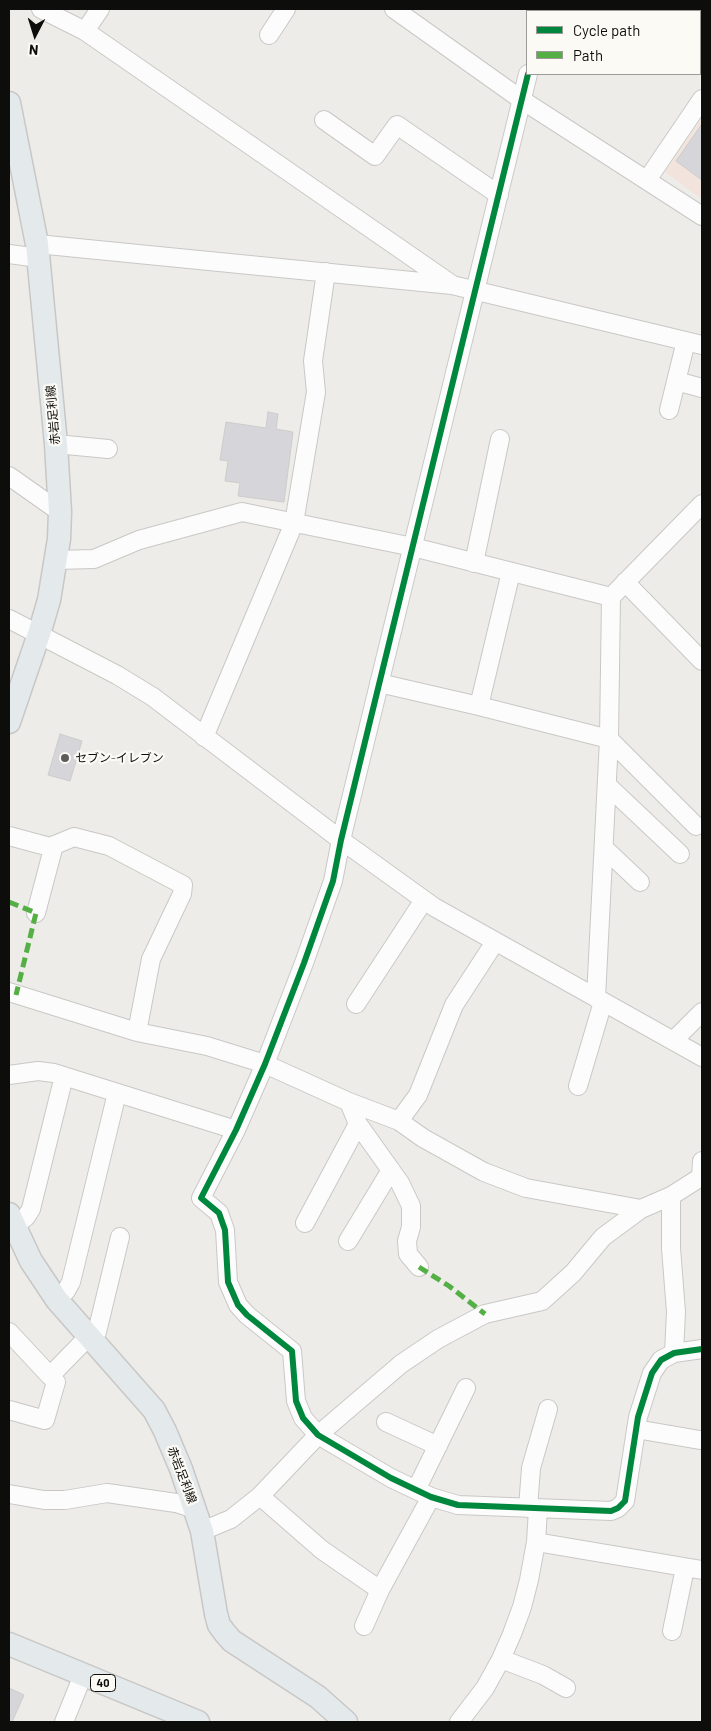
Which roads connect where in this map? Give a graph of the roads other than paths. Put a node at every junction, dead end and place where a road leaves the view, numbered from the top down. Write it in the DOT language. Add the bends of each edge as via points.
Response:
graph roads {
  1 [pos="41,9"];
  2 [pos="100,9"];
  3 [pos="286,9"];
  4 [pos="394,9"];
  5 [pos="85,31"];
  6 [pos="269,35"];
  7 [pos="528,75"];
  8 [pos="702,99"];
  9 [pos="522,100"];
  10 [pos="9,103"];
  11 [pos="324,120"];
  12 [pos="647,180"];
  13 [pos="499,195"];
  14 [pos="702,216"];
  15 [pos="38,251"];
  16 [pos="9,254"];
  17 [pos="326,272"];
  18 [pos="452,285"];
  19 [pos="475,291"];
  20 [pos="694,343"];
  21 [pos="676,382"];
  22 [pos="702,388"];
  23 [pos="669,410"];
  24 [pos="500,439"];
  25 [pos="56,444"];
  26 [pos="108,449"];
  27 [pos="9,476"];
  28 [pos="702,504"];
  29 [pos="60,512"];
  30 [pos="294,523"];
  31 [pos="412,547"];
  32 [pos="56,560"];
  33 [pos="474,563"];
  34 [pos="510,572"];
  35 [pos="625,582"];
  36 [pos="611,597"];
  37 [pos="9,619"];
  38 [pos="39,634"];
  39 [pos="702,661"];
  40 [pos="379,683"];
  41 [pos="479,706"];
  42 [pos="9,722"];
  43 [pos="204,736"];
  44 [pos="609,739"];
  45 [pos="607,785"];
  46 [pos="696,826"];
  47 [pos="9,836"];
  48 [pos="341,840"];
  49 [pos="54,845"];
  50 [pos="604,848"];
  51 [pos="680,854"];
  52 [pos="640,882"];
  53 [pos="424,900"];
  54 [pos="36,913"];
  55 [pos="495,942"];
  56 [pos="9,992"];
  57 [pos="600,1000"];
  58 [pos="356,1004"];
  59 [pos="702,1012"];
  60 [pos="137,1032"];
  61 [pos="673,1041"];
  62 [pos="702,1057"];
  63 [pos="265,1064"];
  64 [pos="9,1075"];
  65 [pos="64,1076"];
  66 [pos="578,1086"];
  67 [pos="118,1093"];
  68 [pos="349,1102"];
  69 [pos="399,1121"];
  70 [pos="358,1124"];
  71 [pos="236,1130"];
  72 [pos="391,1170"];
  73 [pos="702,1172"];
  74 [pos="671,1196"];
  75 [pos="641,1209"];
  76 [pos="11,1220"];
  77 [pos="306,1223"];
  78 [pos="120,1237"];
  79 [pos="348,1241"];
  80 [pos="419,1268"];
  81 [pos="57,1300"];
  82 [pos="9,1332"];
  83 [pos="89,1336"];
  84 [pos="702,1349"];
  85 [pos="674,1354"];
  86 [pos="50,1376"];
  87 [pos="466,1388"];
  88 [pos="548,1409"];
  89 [pos="9,1410"];
  90 [pos="386,1422"];
  91 [pos="636,1430"];
  92 [pos="318,1435"];
  93 [pos="700,1440"];
  94 [pos="438,1446"];
  95 [pos="9,1494"];
  96 [pos="424,1494"];
  97 [pos="260,1496"];
  98 [pos="195,1509"];
  99 [pos="533,1509"];
  100 [pos="202,1531"];
  101 [pos="536,1542"];
  102 [pos="694,1569"];
  103 [pos="380,1590"];
  104 [pos="364,1626"];
  105 [pos="672,1631"];
  106 [pos="9,1644"];
  107 [pos="500,1659"];
  108 [pos="83,1675"];
  109 [pos="566,1688"];
  110 [pos="64,1722"];
  111 [pos="198,1722"];
  112 [pos="346,1722"];
  113 [pos="459,1722"];
  1 -- 5 [label="street"];
  2 -- 5 [label="street"];
  3 -- 6 [label="street"];
  4 -- 9 [label="street"];
  5 -- 18 [label="street"];
  7 -- 9 [label="street"];
  8 -- 12 [label="street"];
  9 -- 12 [label="street"];
  9 -- 13 [label="street"];
  10 -- 15 [label="main road, 赤岩足利線"];
  11 -- 13 [label="street" via="375,156 398,125"];
  12 -- 14 [label="street"];
  13 -- 19 [label="street"];
  15 -- 16 [label="street"];
  15 -- 17 [label="street"];
  15 -- 25 [label="main road, 赤岩足利線"];
  17 -- 18 [label="street"];
  17 -- 30 [label="street" via="313,361 316,392"];
  18 -- 19 [label="street"];
  19 -- 20 [label="street"];
  19 -- 31 [label="street"];
  20 -- 21 [label="street"];
  21 -- 22 [label="street"];
  21 -- 23 [label="street"];
  24 -- 33 [label="street"];
  25 -- 26 [label="street"];
  25 -- 29 [label="main road, 赤岩足利線"];
  27 -- 29 [label="street"];
  28 -- 35 [label="street"];
  29 -- 32 [label="main road, 赤岩足利線"];
  30 -- 31 [label="street"];
  30 -- 32 [label="street" via="242,512 139,540 94,559"];
  30 -- 43 [label="street"];
  31 -- 33 [label="street"];
  31 -- 40 [label="street"];
  32 -- 38 [label="main road, 赤岩足利線"];
  33 -- 34 [label="street"];
  34 -- 36 [label="street"];
  34 -- 41 [label="street"];
  35 -- 36 [label="street"];
  35 -- 39 [label="street"];
  36 -- 44 [label="street"];
  37 -- 38 [label="street"];
  38 -- 42 [label="main road, 赤岩足利線"];
  38 -- 43 [label="street" via="153,697"];
  40 -- 41 [label="street"];
  40 -- 48 [label="street"];
  41 -- 44 [label="street"];
  43 -- 48 [label="street"];
  44 -- 45 [label="street"];
  44 -- 46 [label="street"];
  45 -- 50 [label="street"];
  45 -- 51 [label="street"];
  47 -- 49 [label="street" via="50,847"];
  48 -- 53 [label="street"];
  48 -- 63 [label="street" via="333,881"];
  49 -- 54 [label="street"];
  49 -- 60 [label="street" via="74,837 109,846 183,885 182,894 151,958"];
  50 -- 52 [label="street"];
  50 -- 57 [label="street"];
  53 -- 55 [label="street"];
  53 -- 58 [label="street"];
  55 -- 57 [label="street"];
  55 -- 69 [label="street" via="454,1005 418,1095"];
  56 -- 60 [label="street"];
  57 -- 61 [label="street"];
  57 -- 66 [label="street"];
  59 -- 61 [label="street"];
  60 -- 63 [label="street" via="207,1046"];
  61 -- 62 [label="street"];
  63 -- 68 [label="street"];
  63 -- 71 [label="street"];
  64 -- 65 [label="street" via="38,1071"];
  65 -- 67 [label="street"];
  65 -- 76 [label="street" via="31,1209 26,1217"];
  67 -- 71 [label="street"];
  67 -- 81 [label="street" via="71,1282"];
  68 -- 69 [label="street"];
  68 -- 70 [label="street"];
  69 -- 75 [label="street" via="484,1172 526,1188"];
  70 -- 72 [label="street"];
  70 -- 77 [label="street"];
  71 -- 92 [label="street" via="201,1198 219,1213 225,1230 228,1282 238,1305 292,1351 296,1402 303,1418"];
  72 -- 79 [label="street"];
  72 -- 80 [label="street" via="411,1206 408,1254"];
  73 -- 74 [label="street"];
  74 -- 75 [label="street"];
  74 -- 85 [label="street" via="676,1312"];
  75 -- 92 [label="street" via="604,1237 573,1273 542,1301 485,1314 438,1339 401,1364"];
  76 -- 81 [label="main road, 赤岩足利線" via="31,1260"];
  78 -- 83 [label="street" via="101,1319 96,1332"];
  81 -- 83 [label="main road, 赤岩足利線"];
  82 -- 86 [label="street"];
  83 -- 86 [label="street"];
  83 -- 98 [label="main road, 赤岩足利線" via="154,1410 178,1461"];
  84 -- 85 [label="street"];
  85 -- 91 [label="street" via="661,1360 652,1373"];
  86 -- 89 [label="street" via="56,1382 45,1420"];
  87 -- 94 [label="street"];
  88 -- 99 [label="street" via="531,1468"];
  90 -- 94 [label="street"];
  91 -- 93 [label="street"];
  91 -- 99 [label="street" via="625,1501 618,1508 611,1511"];
  92 -- 96 [label="street"];
  92 -- 97 [label="street"];
  94 -- 96 [label="street"];
  95 -- 98 [label="street" via="65,1500 107,1493 176,1503"];
  96 -- 99 [label="street" via="458,1505"];
  96 -- 103 [label="street"];
  97 -- 100 [label="street" via="231,1519"];
  97 -- 103 [label="street" via="322,1550"];
  98 -- 100 [label="main road, 赤岩足利線"];
  99 -- 101 [label="street"];
  100 -- 112 [label="main road, 赤岩足利線" via="216,1614 225,1633 232,1641 318,1697"];
  101 -- 102 [label="street"];
  101 -- 107 [label="street" via="522,1607"];
  102 -- 105 [label="street"];
  103 -- 104 [label="street"];
  106 -- 108 [label="main road, 40"];
  107 -- 109 [label="street" via="544,1675"];
  107 -- 113 [label="street" via="485,1688"];
  108 -- 110 [label="street"];
  108 -- 111 [label="main road, 40"];
}
